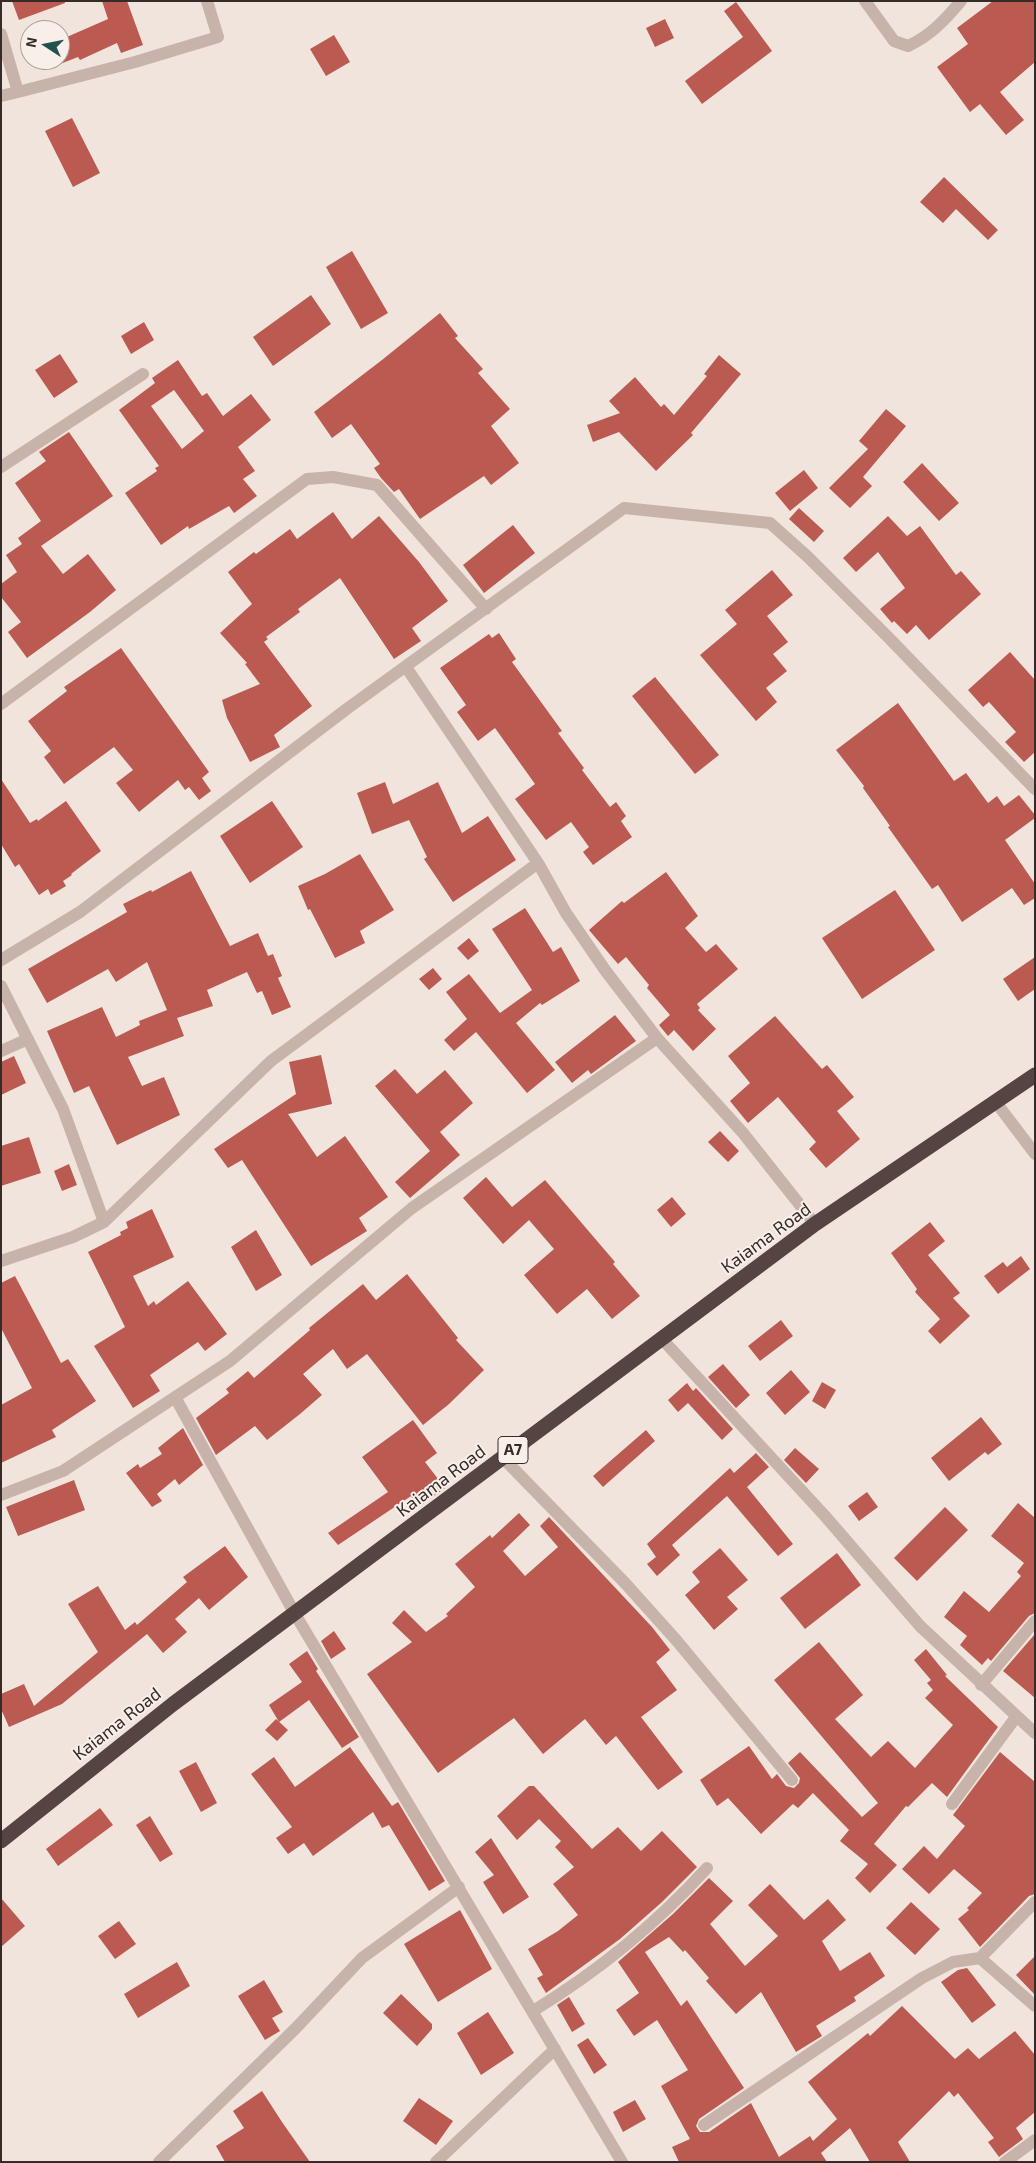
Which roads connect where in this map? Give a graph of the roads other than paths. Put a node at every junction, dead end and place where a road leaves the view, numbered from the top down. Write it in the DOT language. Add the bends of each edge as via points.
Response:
graph roads {
  1 [pos="207,1"];
  2 [pos="865,1"];
  3 [pos="961,1"];
  4 [pos="1,34"];
  5 [pos="18,92"];
  6 [pos="1,96"];
  7 [pos="143,374"];
  8 [pos="1,466"];
  9 [pos="486,609"];
  10 [pos="406,667"];
  11 [pos="1,704"];
  12 [pos="1035,789"];
  13 [pos="538,862"];
  14 [pos="1,960"];
  15 [pos="1,986"];
  16 [pos="658,1038"];
  17 [pos="28,1039"];
  18 [pos="1,1052"];
  19 [pos="1035,1075"];
  20 [pos="995,1101"];
  21 [pos="1035,1154"];
  22 [pos="104,1222"];
  23 [pos="815,1224"];
  24 [pos="1,1261"];
  25 [pos="662,1339"];
  26 [pos="175,1397"];
  27 [pos="503,1458"];
  28 [pos="1,1495"];
  29 [pos="295,1614"];
  30 [pos="1035,1621"];
  31 [pos="981,1685"];
  32 [pos="1016,1717"];
  33 [pos="1035,1733"];
  34 [pos="792,1780"];
  35 [pos="952,1804"];
  36 [pos="1,1841"];
  37 [pos="707,1868"];
  38 [pos="459,1887"];
  39 [pos="1035,1902"];
  40 [pos="980,1958"];
  41 [pos="1035,2006"];
  42 [pos="533,2011"];
  43 [pos="556,2049"];
  44 [pos="704,2126"];
  45 [pos="1035,2140"];
  46 [pos="620,2161"];
  47 [pos="159,2162"];
  48 [pos="436,2162"];
  49 [pos="1005,2162"];
  1 -- 5 [label="street" via="218,37"];
  2 -- 3 [label="street" via="894,41 908,46 923,39 945,21"];
  4 -- 5 [label="street"];
  5 -- 6 [label="street"];
  7 -- 8 [label="street"];
  9 -- 10 [label="street"];
  9 -- 11 [label="street" via="377,486 333,477 307,479"];
  9 -- 12 [label="street" via="624,508 770,523 888,637"];
  10 -- 13 [label="street"];
  10 -- 14 [label="street" via="80,912"];
  13 -- 16 [label="street" via="566,913"];
  13 -- 22 [label="street" via="271,1061"];
  15 -- 17 [label="street"];
  16 -- 23 [label="street" via="743,1133"];
  16 -- 26 [label="street" via="412,1208 230,1361"];
  17 -- 18 [label="street"];
  17 -- 22 [label="street" via="63,1109"];
  19 -- 20 [label="highway, Kaiama Road / A7"];
  20 -- 21 [label="street"];
  20 -- 23 [label="highway, Kaiama Road / A7"];
  22 -- 24 [label="street" via="73,1237"];
  23 -- 25 [label="highway, Kaiama Road / A7"];
  25 -- 27 [label="highway, Kaiama Road / A7"];
  25 -- 31 [label="street" via="920,1626"];
  26 -- 28 [label="street" via="63,1471"];
  26 -- 29 [label="street"];
  27 -- 29 [label="highway, Kaiama Road / A7"];
  27 -- 34 [label="street" via="671,1634"];
  29 -- 36 [label="highway, Kaiama Road / A7" via="173,1704"];
  29 -- 38 [label="street"];
  30 -- 31 [label="street"];
  31 -- 32 [label="street"];
  32 -- 33 [label="street"];
  32 -- 35 [label="street"];
  37 -- 42 [label="street" via="657,1919"];
  38 -- 42 [label="street"];
  38 -- 47 [label="street" via="362,1958 296,2028"];
  39 -- 40 [label="street"];
  40 -- 41 [label="street"];
  40 -- 44 [label="street" via="953,1962 922,1978"];
  42 -- 43 [label="street"];
  43 -- 46 [label="street"];
  43 -- 48 [label="street"];
  45 -- 49 [label="street"];
}
